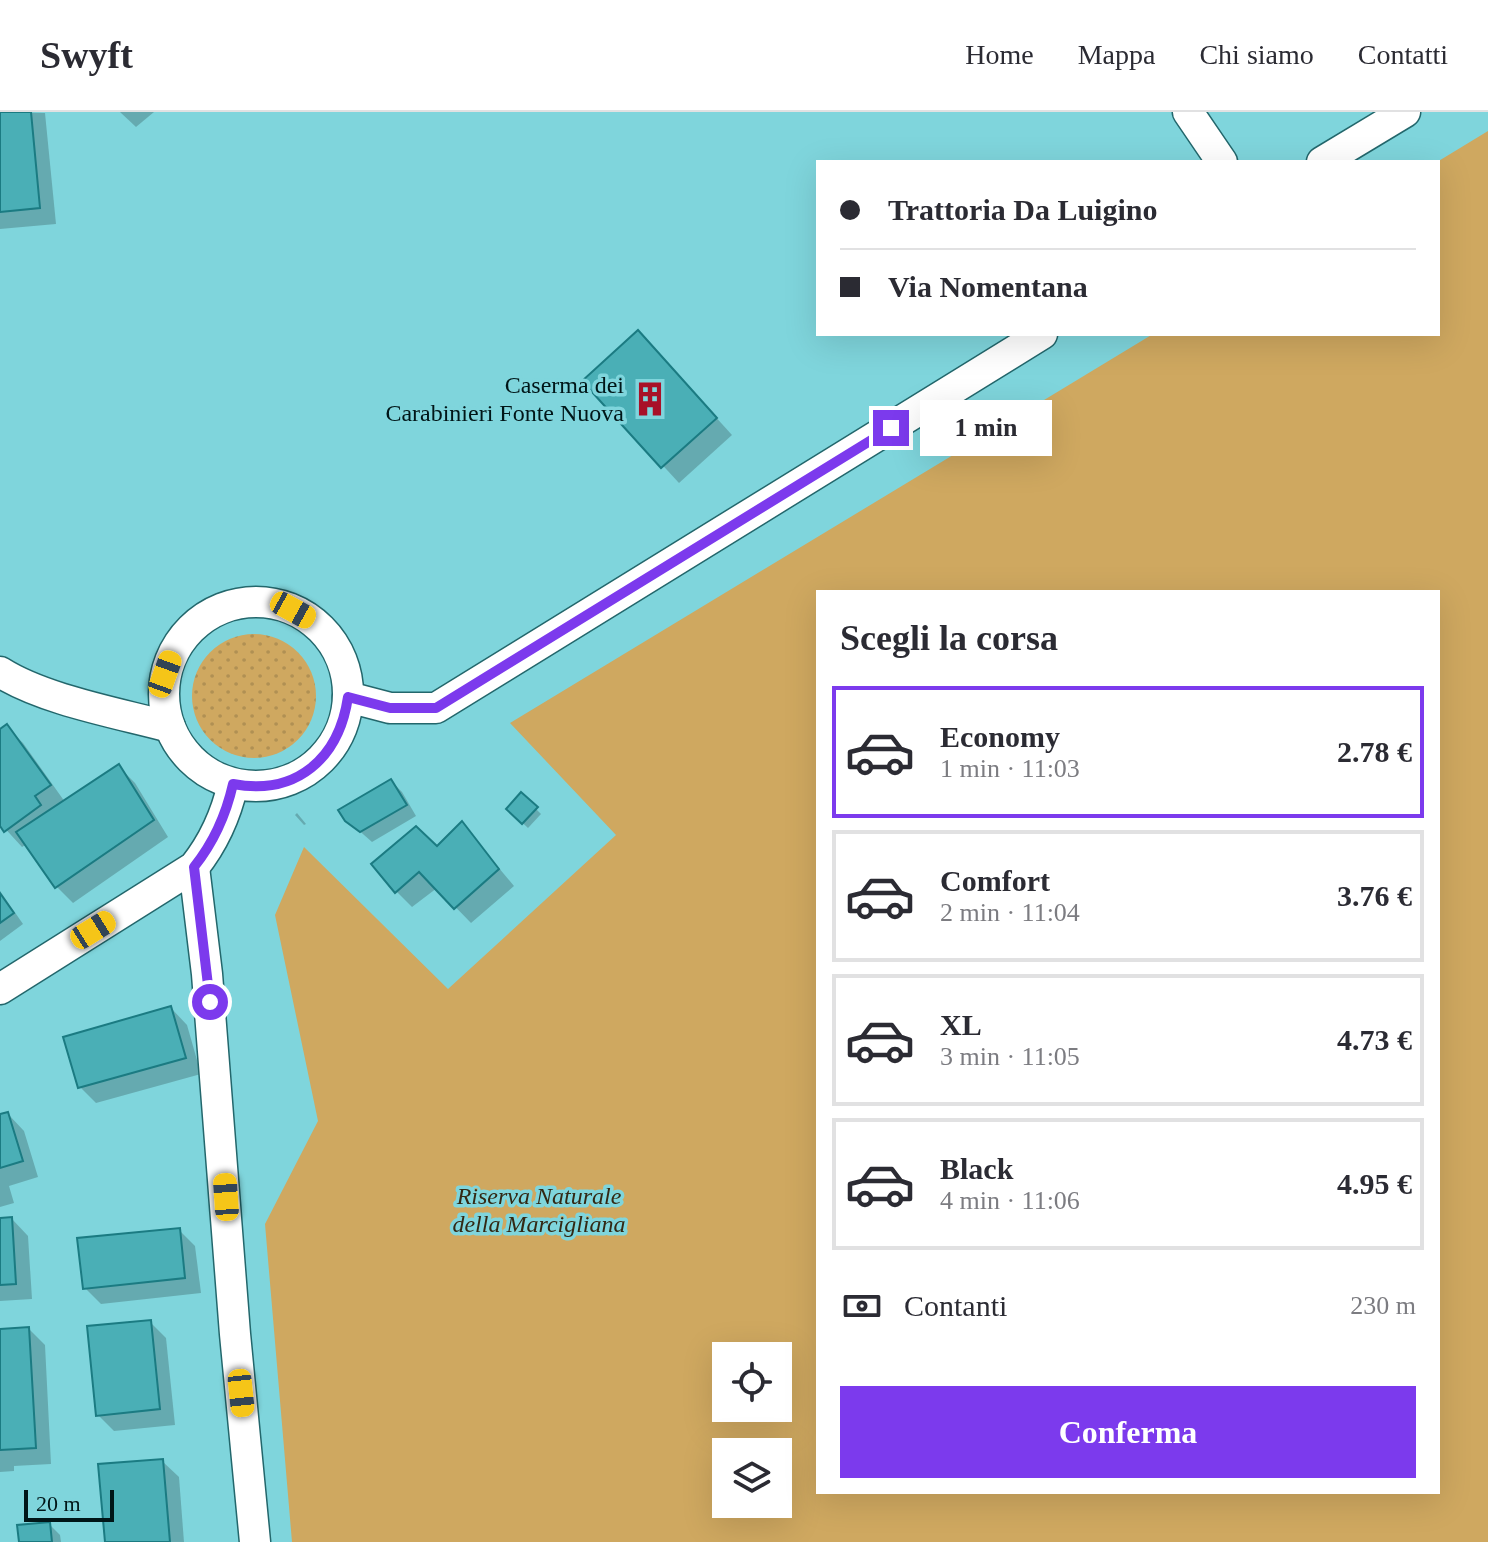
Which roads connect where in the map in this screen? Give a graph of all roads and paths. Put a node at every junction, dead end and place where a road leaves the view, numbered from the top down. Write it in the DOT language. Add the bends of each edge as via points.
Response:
graph roads {
  1 [pos="1188,112"];
  2 [pos="1405,112"];
  3 [pos="1221,160"];
  4 [pos="1325,160"];
  5 [pos="1035,336"];
  6 [pos="1014,342"];
  7 [pos="0,672"];
  8 [pos="348,697"];
  9 [pos="170,727"];
  10 [pos="233,784"];
  11 [pos="194,867"];
  12 [pos="0,989"];
  13 [pos="255,1542"];
  1 -- 3 [label="street"];
  2 -- 4 [label="street"];
  5 -- 6 [label="street"];
  6 -- 8 [label="street" via="436,708 390,708"];
  7 -- 9 [label="street" via="59,696"];
  8 -- 9 [label="street" via="342,661 316,625 276,604 240,603 207,615 180,640 165,674 164,710"];
  8 -- 10 [label="street" via="331,748 305,773 272,785"];
  9 -- 10 [label="street" via="189,757"];
  10 -- 11 [label="street" via="222,822"];
  11 -- 12 [label="street"];
  11 -- 13 [label="street"];
}
